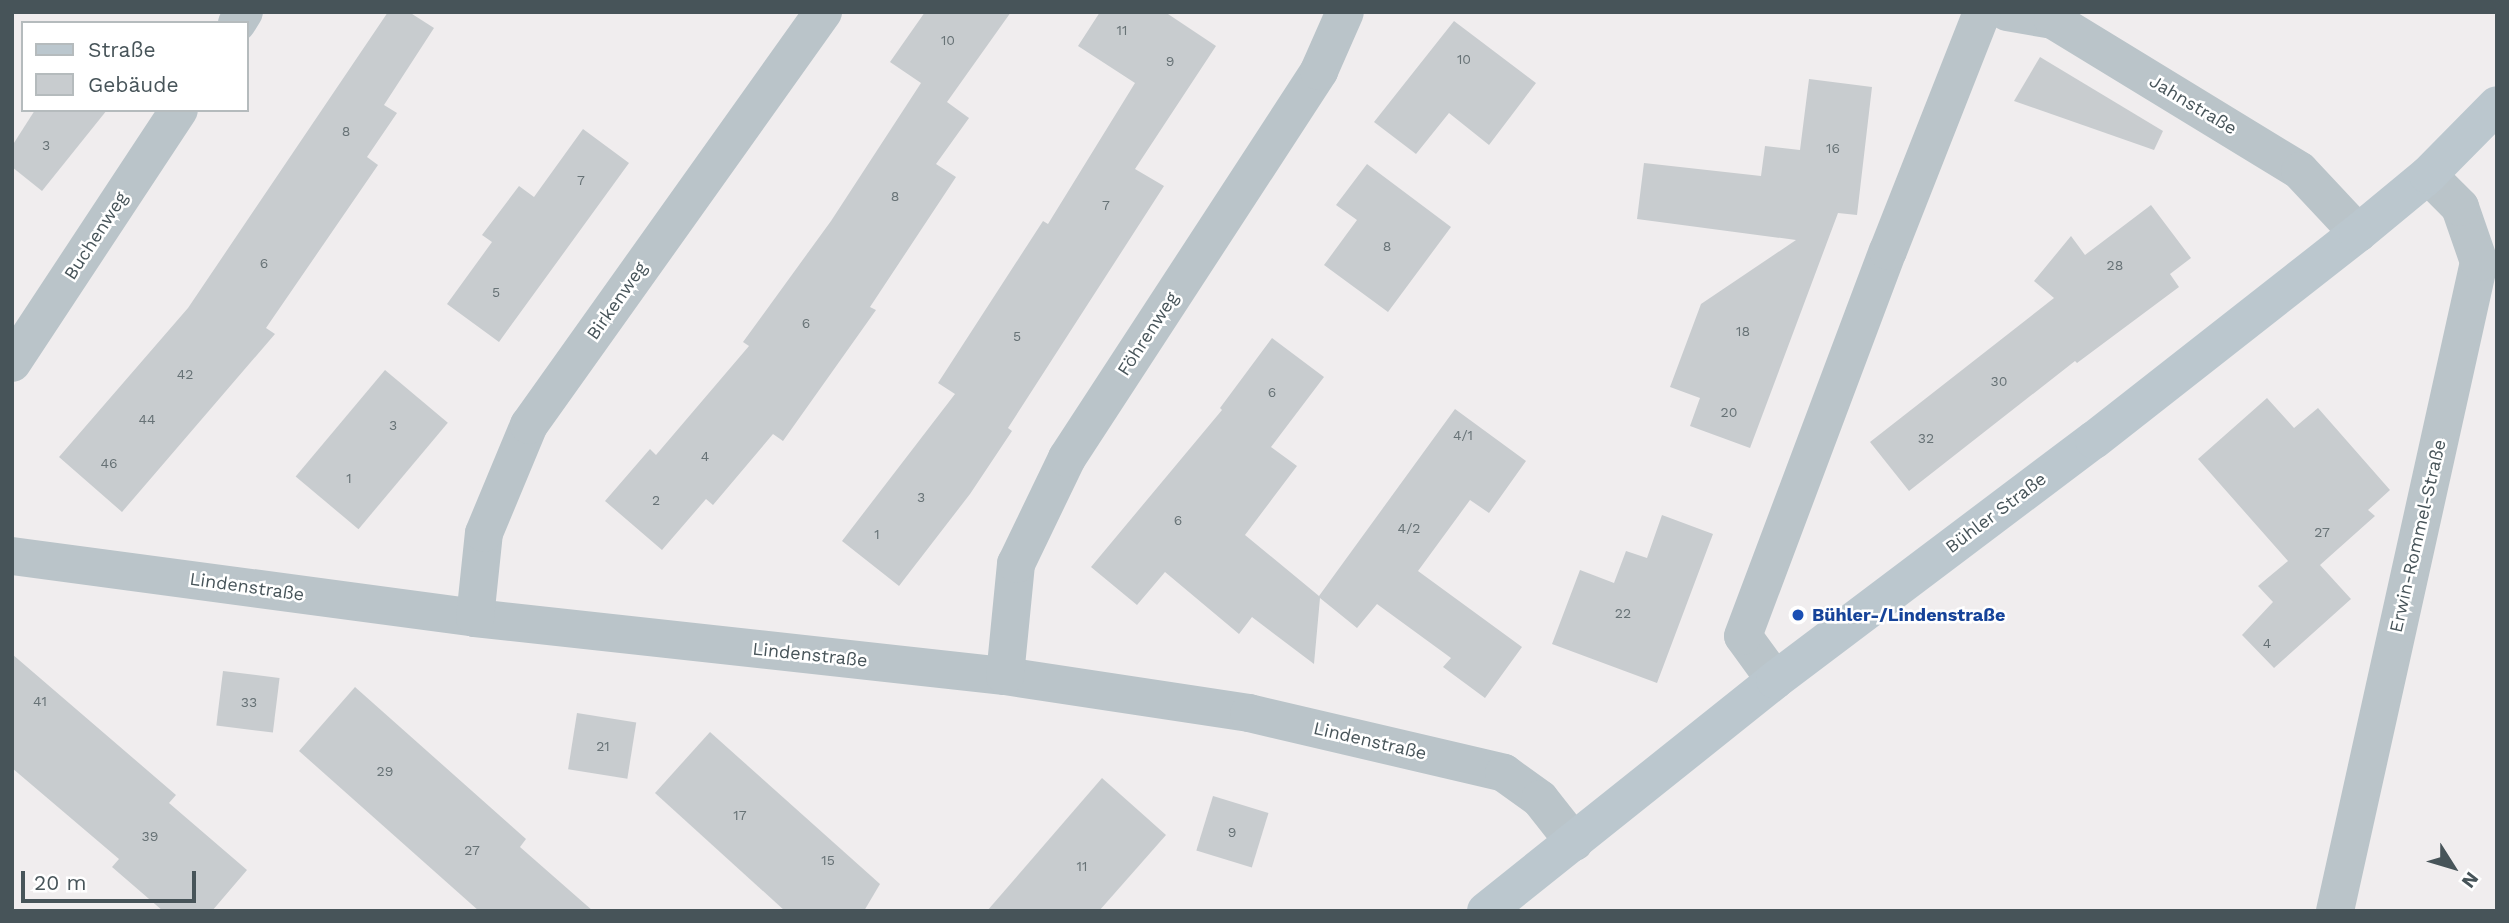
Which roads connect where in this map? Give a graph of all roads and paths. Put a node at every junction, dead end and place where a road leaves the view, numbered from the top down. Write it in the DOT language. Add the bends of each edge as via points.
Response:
graph roads {
  1 [pos="823,12"];
  2 [pos="1345,12"];
  3 [pos="1982,12"];
  4 [pos="2007,12"];
  5 [pos="2497,105"];
  6 [pos="178,112"];
  7 [pos="2428,175"];
  8 [pos="2358,233"];
  9 [pos="12,363"];
  10 [pos="12,556"];
  11 [pos="475,618"];
  12 [pos="1005,676"];
  13 [pos="1775,680"];
  14 [pos="1574,842"];
  15 [pos="1486,911"];
  16 [pos="2335,911"];
  1 -- 11 [label="street, Birkenweg" via="529,425 484,533"];
  2 -- 12 [label="street, Föhrenweg" via="1320,71 1068,458 1016,564"];
  3 -- 13 [label="street" via="1743,636"];
  4 -- 8 [label="street, Jahnstraße" via="2053,20 2300,171"];
  5 -- 7 [label="street, Bühler Straße"];
  6 -- 9 [label="street, Buchenweg"];
  7 -- 8 [label="street, Bühler Straße"];
  7 -- 16 [label="street, Erwin-Rommel-Straße" via="2460,207 2479,262"];
  8 -- 13 [label="street, Bühler Straße" via="2094,440"];
  10 -- 11 [label="street, Lindenstraße"];
  11 -- 12 [label="street, Lindenstraße"];
  12 -- 14 [label="street, Lindenstraße" via="1249,713 1504,773 1540,799"];
  13 -- 14 [label="street, Bühler Straße"];
  14 -- 15 [label="street, Bühler Straße"];
}
